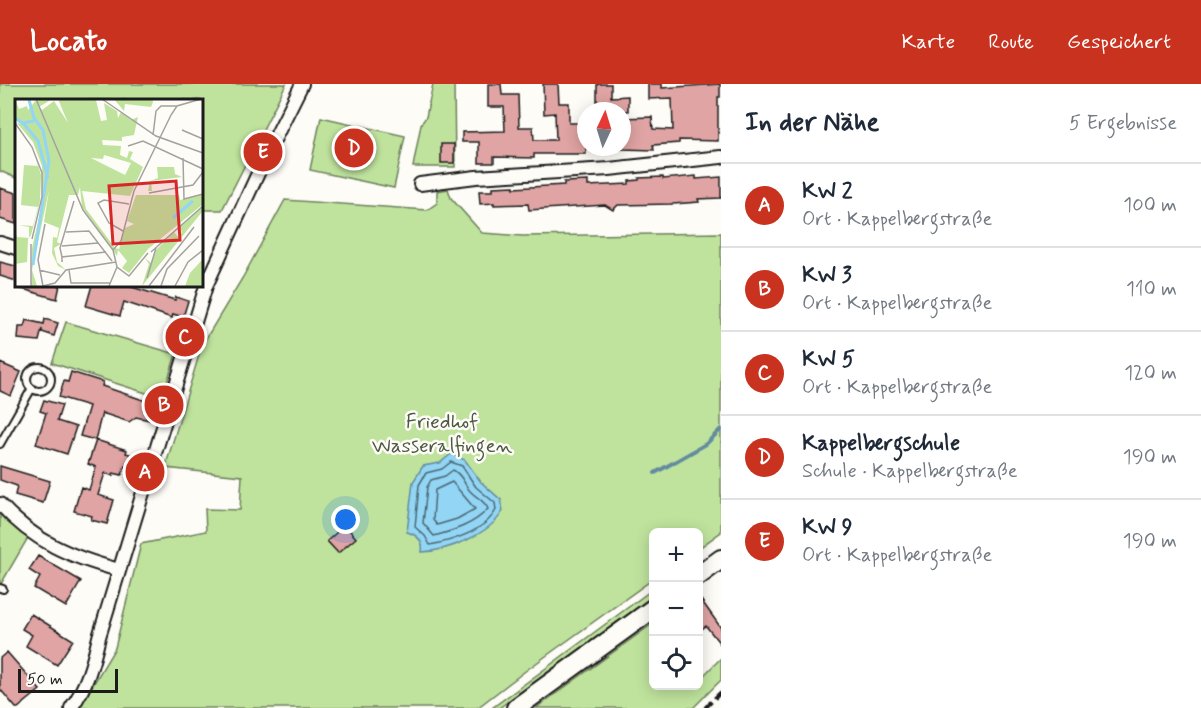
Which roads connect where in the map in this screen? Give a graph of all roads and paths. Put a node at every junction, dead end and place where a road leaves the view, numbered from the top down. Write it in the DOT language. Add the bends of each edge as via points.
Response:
graph roads {
  1 [pos="302,84"];
  2 [pos="721,157"];
  3 [pos="420,184"];
  4 [pos="0,243"];
  5 [pos="15,248"];
  6 [pos="203,285"];
  7 [pos="32,388"];
  8 [pos="0,444"];
  9 [pos="0,505"];
  10 [pos="721,559"];
  11 [pos="120,570"];
  12 [pos="703,573"];
  13 [pos="649,612"];
  14 [pos="71,708"];
  15 [pos="518,708"];
  1 -- 6 [label="street"];
  2 -- 3 [label="street"];
  4 -- 5 [label="street"];
  6 -- 11 [label="street"];
  7 -- 8 [label="lane"];
  9 -- 11 [label="street" via="33,536"];
  10 -- 12 [label="main road"];
  11 -- 14 [label="street" via="92,669"];
  13 -- 15 [label="main road"];
}
